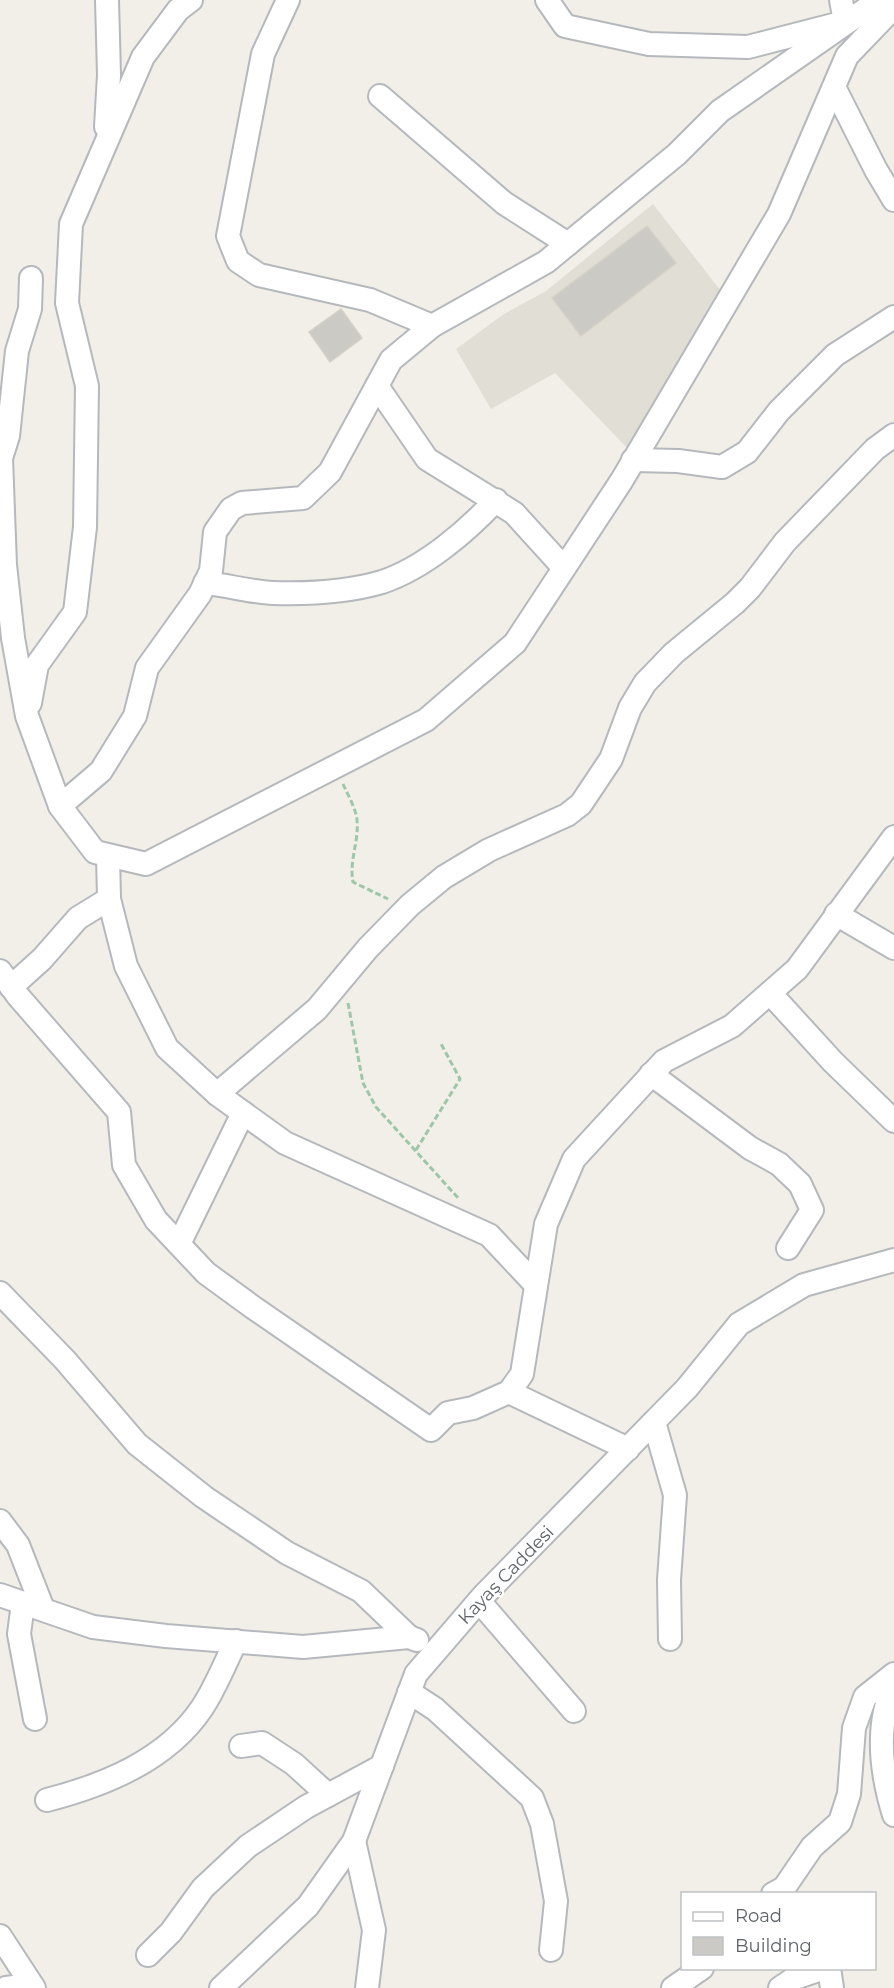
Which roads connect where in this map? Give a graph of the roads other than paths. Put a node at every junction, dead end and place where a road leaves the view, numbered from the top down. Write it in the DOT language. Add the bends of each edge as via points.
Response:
graph roads {
  1 [pos="107,0"];
  2 [pos="191,0"];
  3 [pos="288,0"];
  4 [pos="547,0"];
  5 [pos="879,0"];
  6 [pos="894,7"];
  7 [pos="843,11"];
  8 [pos="834,87"];
  9 [pos="380,96"];
  10 [pos="105,141"];
  11 [pos="894,200"];
  12 [pos="568,244"];
  13 [pos="31,278"];
  14 [pos="894,317"];
  15 [pos="432,326"];
  16 [pos="377,386"];
  17 [pos="894,435"];
  18 [pos="633,460"];
  19 [pos="496,500"];
  20 [pos="564,568"];
  21 [pos="205,583"];
  22 [pos="27,716"];
  23 [pos="60,806"];
  24 [pos="894,837"];
  25 [pos="108,856"];
  26 [pos="110,898"];
  27 [pos="836,914"];
  28 [pos="894,948"];
  29 [pos="6,979"];
  30 [pos="770,993"];
  31 [pos="651,1074"];
  32 [pos="216,1094"];
  33 [pos="243,1113"];
  34 [pos="894,1120"];
  35 [pos="179,1244"];
  36 [pos="788,1248"];
  37 [pos="894,1260"];
  38 [pos="536,1285"];
  39 [pos="0,1293"];
  40 [pos="509,1392"];
  41 [pos="654,1422"];
  42 [pos="628,1449"];
  43 [pos="0,1521"];
  44 [pos="0,1595"];
  45 [pos="479,1601"];
  46 [pos="33,1606"];
  47 [pos="409,1637"];
  48 [pos="670,1639"];
  49 [pos="236,1641"];
  50 [pos="438,1647"];
  51 [pos="894,1674"];
  52 [pos="894,1685"];
  53 [pos="409,1692"];
  54 [pos="574,1711"];
  55 [pos="35,1719"];
  56 [pos="241,1746"];
  57 [pos="382,1766"];
  58 [pos="328,1795"];
  59 [pos="47,1800"];
  60 [pos="894,1815"];
  61 [pos="354,1841"];
  62 [pos="781,1892"];
  63 [pos="0,1936"];
  64 [pos="551,1950"];
  65 [pos="148,1955"];
  66 [pos="702,1970"];
  67 [pos="818,1970"];
  68 [pos="830,1970"];
  69 [pos="33,1987"];
  70 [pos="6,1988"];
  71 [pos="221,1988"];
  72 [pos="367,1988"];
  73 [pos="673,1988"];
  74 [pos="780,1988"];
  75 [pos="832,1988"];
  1 -- 10 [label="street" via="109,75"];
  2 -- 10 [label="street" via="178,10 143,57"];
  3 -- 15 [label="street" via="262,54 228,236 238,261 259,275 370,300"];
  4 -- 7 [label="street" via="565,26 649,44 748,47"];
  5 -- 7 [label="street"];
  6 -- 8 [label="street" via="848,56"];
  7 -- 12 [label="street" via="720,111 677,154"];
  8 -- 11 [label="street"];
  8 -- 18 [label="street" via="779,214"];
  9 -- 12 [label="street" via="504,203"];
  10 -- 22 [label="street" via="71,224 67,303 87,386 85,527 75,612 37,665"];
  12 -- 15 [label="street" via="510,283"];
  13 -- 22 [label="street" via="30,309 17,351 8,436 1,458 5,565"];
  14 -- 18 [label="street" via="835,355 779,411 747,452 722,467"];
  15 -- 16 [label="street" via="391,360"];
  16 -- 19 [label="street" via="427,459"];
  16 -- 21 [label="street" via="330,472 303,498 242,503 231,509 215,532 211,570"];
  17 -- 32 [label="street" via="875,449 785,542 735,603 674,653 645,683 630,708 611,759 581,804 567,815 463,864 410,905 288,1035"];
  18 -- 20 [label="street"];
  19 -- 20 [label="street" via="514,513"];
  19 -- 21 [label="street" via="461,535 382,582 323,592 270,593"];
  20 -- 25 [label="street" via="515,643 426,720 146,864"];
  21 -- 23 [label="street" via="147,668 135,716 101,771"];
  22 -- 23 [label="street"];
  23 -- 25 [label="street" via="95,852"];
  24 -- 27 [label="street"];
  25 -- 26 [label="street"];
  26 -- 29 [label="street" via="78,918 42,959"];
  26 -- 32 [label="street" via="126,966 167,1048"];
  27 -- 28 [label="street"];
  27 -- 30 [label="street" via="797,969"];
  29 -- 35 [label="street" via="119,1112 124,1165 156,1220"];
  30 -- 31 [label="street" via="732,1026 664,1061"];
  30 -- 34 [label="street" via="833,1062"];
  31 -- 36 [label="street" via="750,1148 779,1164 800,1184 812,1210"];
  31 -- 38 [label="street" via="574,1159 546,1224"];
  32 -- 33 [label="street"];
  33 -- 35 [label="street"];
  33 -- 38 [label="street" via="285,1143 489,1235"];
  35 -- 40 [label="street" via="206,1272 254,1308 431,1430 448,1413 473,1408"];
  37 -- 41 [label="street, Kayaş Caddesi" via="804,1286 739,1324"];
  38 -- 40 [label="street" via="522,1374"];
  39 -- 47 [label="street" via="65,1360 137,1444 204,1497 287,1553 361,1591"];
  40 -- 42 [label="street"];
  41 -- 42 [label="street, Kayaş Caddesi"];
  41 -- 48 [label="street" via="675,1495 669,1580"];
  42 -- 45 [label="street, Kayaş Caddesi"];
  43 -- 46 [label="street" via="18,1545"];
  44 -- 46 [label="street"];
  45 -- 50 [label="street, Kayaş Caddesi"];
  45 -- 54 [label="street"];
  46 -- 49 [label="street" via="93,1627"];
  46 -- 55 [label="street" via="19,1634"];
  47 -- 49 [label="street" via="303,1647"];
  47 -- 50 [label="street"];
  49 -- 59 [label="street" via="203,1707 181,1735 154,1756 101,1784"];
  50 -- 53 [label="street, Kayaş Caddesi" via="416,1674"];
  51 -- 62 [label="street" via="865,1697 854,1728 849,1794 840,1822 812,1847"];
  52 -- 60 [label="street" via="887,1700 881,1750 885,1787"];
  53 -- 57 [label="street, Kayaş Caddesi"];
  53 -- 64 [label="street" via="435,1709 532,1798 542,1824 556,1901"];
  56 -- 58 [label="street" via="262,1743 294,1764"];
  57 -- 58 [label="street"];
  57 -- 61 [label="street, Kayaş Caddesi"];
  58 -- 65 [label="street" via="248,1846 203,1888 171,1932"];
  61 -- 71 [label="street, Kayaş Caddesi" via="308,1906"];
  61 -- 72 [label="street" via="374,1930"];
  63 -- 69 [label="street"];
  66 -- 73 [label="street"];
  67 -- 74 [label="street"];
  68 -- 75 [label="street"];
  69 -- 70 [label="street"];
}
